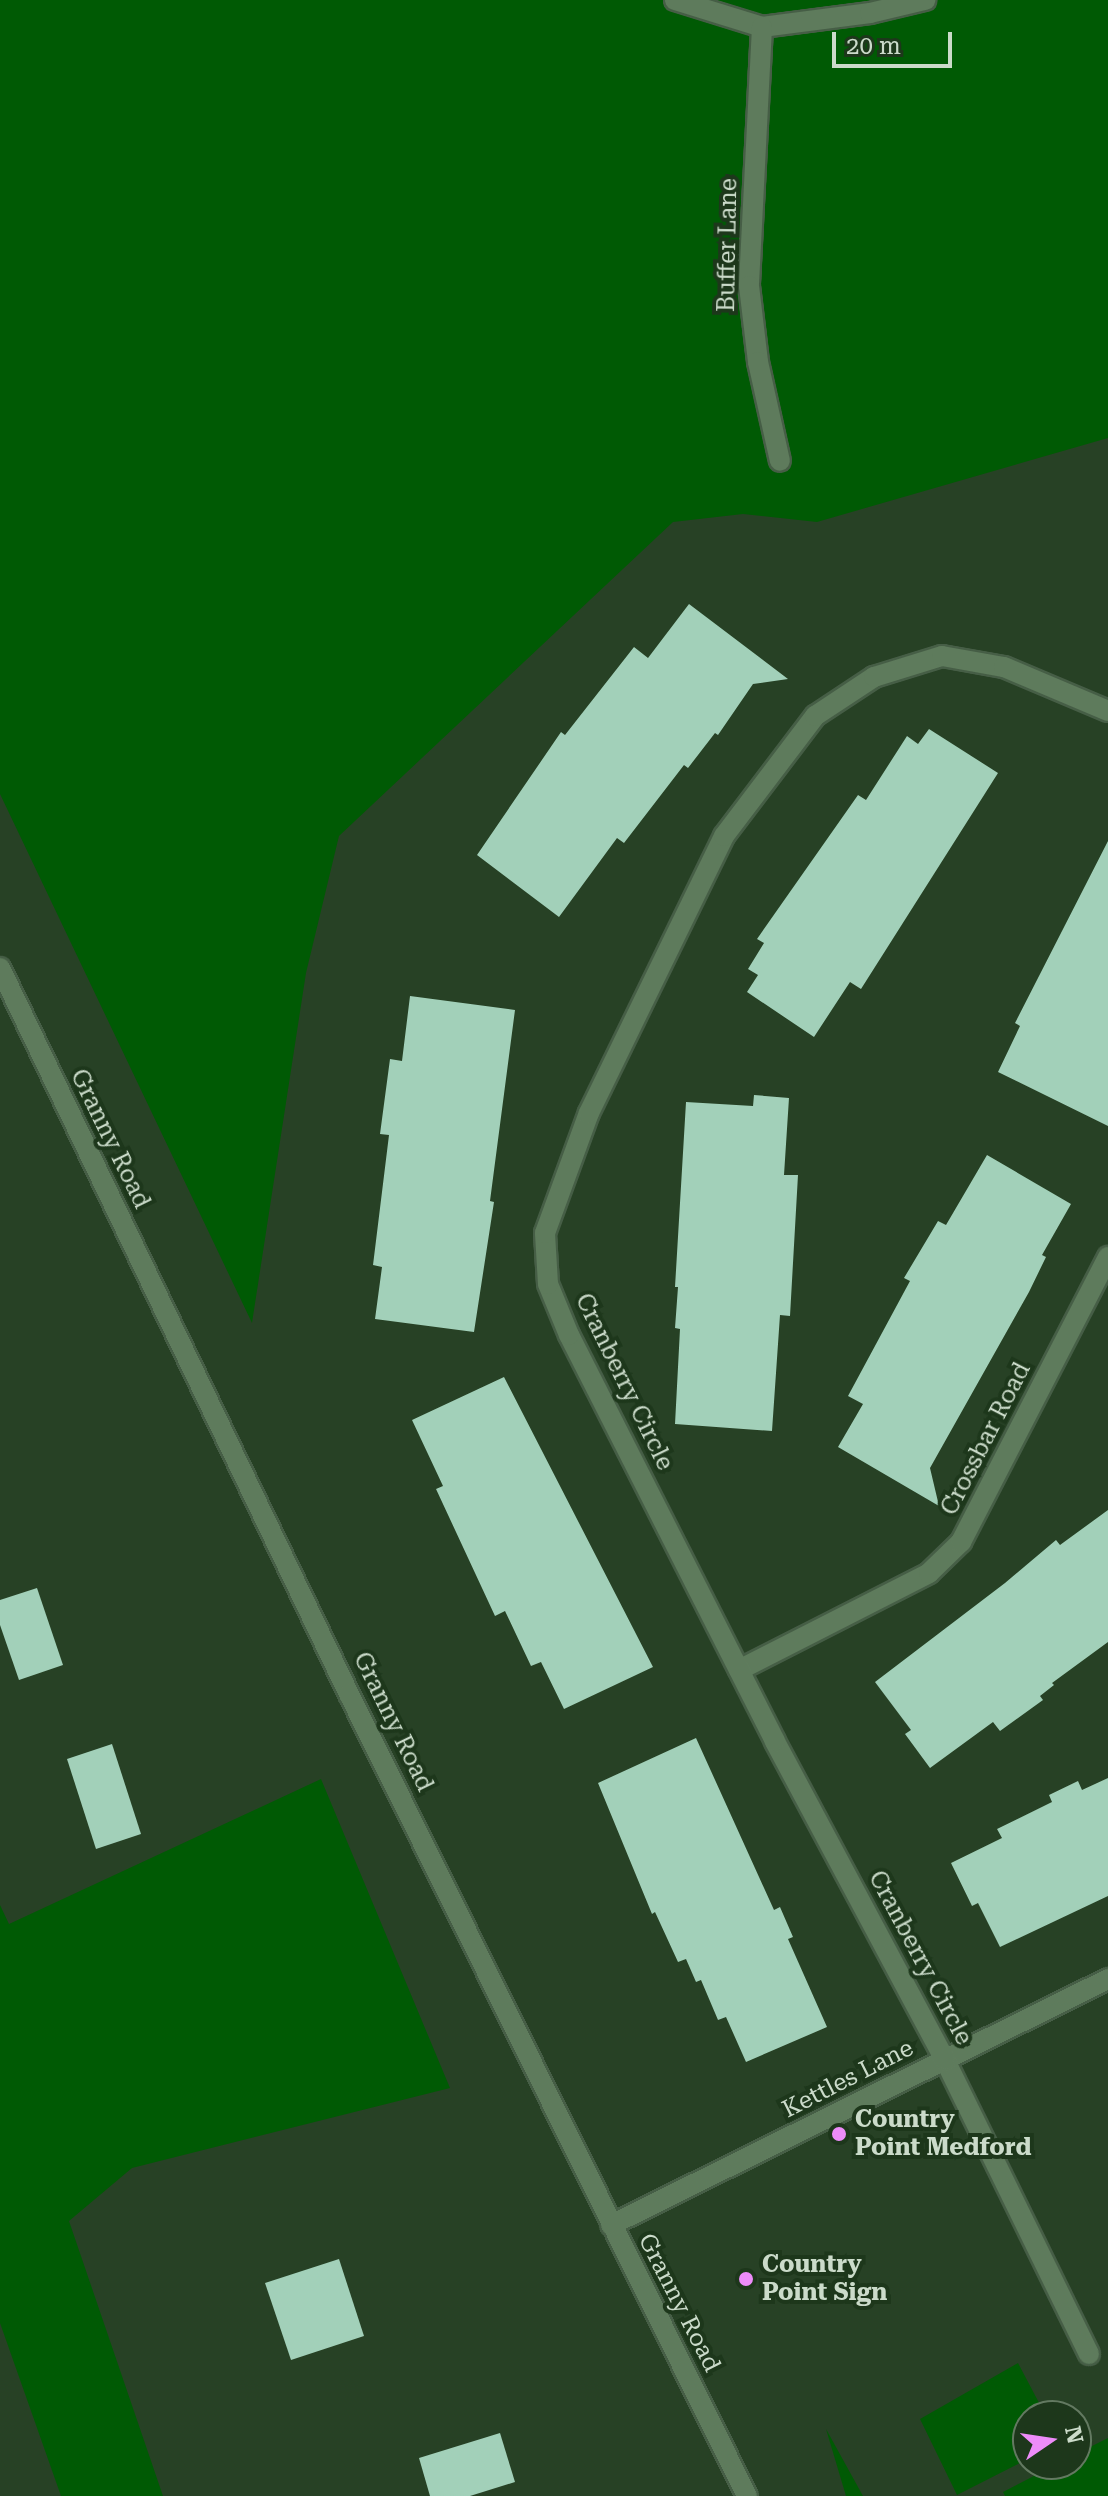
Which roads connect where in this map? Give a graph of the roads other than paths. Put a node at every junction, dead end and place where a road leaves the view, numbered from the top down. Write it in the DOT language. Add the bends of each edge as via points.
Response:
graph roads {
  1 [pos="675,0"];
  2 [pos="925,0"];
  3 [pos="762,27"];
  4 [pos="780,461"];
  5 [pos="1108,711"];
  6 [pos="0,968"];
  7 [pos="1108,1257"];
  8 [pos="739,1670"];
  9 [pos="1108,1979"];
  10 [pos="945,2060"];
  11 [pos="611,2225"];
  12 [pos="1089,2354"];
  13 [pos="747,2496"];
  1 -- 3 [label="street"];
  2 -- 3 [label="street"];
  3 -- 4 [label="street, Buffer Lane" via="749,286 758,362"];
  5 -- 8 [label="street, Cranberry Circle" via="1004,667 942,656 874,677 815,716 724,836 589,1113 545,1233 548,1284"];
  6 -- 11 [label="street, Granny Road"];
  7 -- 8 [label="street, Crossbar Road" via="961,1542 929,1573"];
  8 -- 10 [label="street, Cranberry Circle"];
  9 -- 10 [label="street, Kettles Lane"];
  10 -- 11 [label="street, Kettles Lane"];
  10 -- 12 [label="street, Cranberry Circle"];
  11 -- 13 [label="street, Granny Road"];
}
